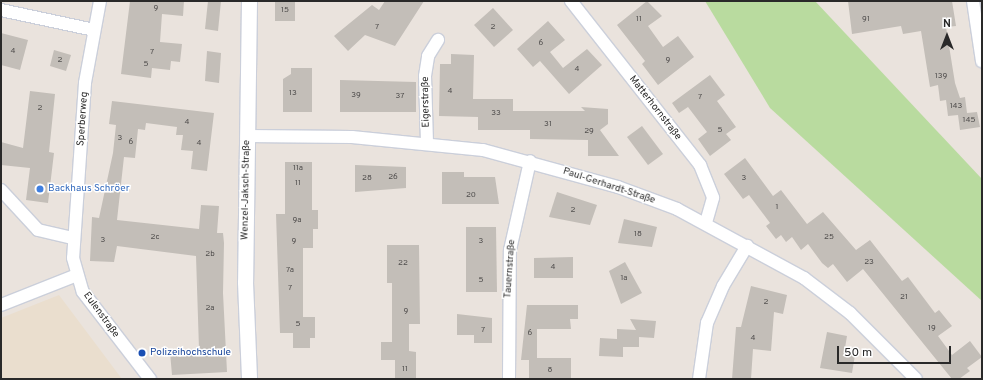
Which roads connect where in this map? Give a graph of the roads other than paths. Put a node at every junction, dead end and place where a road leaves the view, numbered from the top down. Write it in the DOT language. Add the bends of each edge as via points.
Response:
graph roads {
  1 [pos="100,1"];
  2 [pos="248,1"];
  3 [pos="571,1"];
  4 [pos="973,1"];
  5 [pos="1,10"];
  6 [pos="94,30"];
  7 [pos="438,40"];
  8 [pos="982,61"];
  9 [pos="247,136"];
  10 [pos="427,143"];
  11 [pos="530,161"];
  12 [pos="1,190"];
  13 [pos="706,223"];
  14 [pos="74,238"];
  15 [pos="748,246"];
  16 [pos="77,275"];
  17 [pos="1,305"];
  18 [pos="150,379"];
  19 [pos="249,379"];
  20 [pos="509,379"];
  21 [pos="699,379"];
  22 [pos="916,379"];
  1 -- 6 [label="street, Sperberweg"];
  2 -- 9 [label="street, Wenzel-Jaksch-Straße"];
  3 -- 13 [label="street, Matterhornstraße" via="700,165 713,198"];
  4 -- 8 [label="street"];
  5 -- 6 [label="street"];
  6 -- 14 [label="street, Sperberweg" via="85,83"];
  7 -- 10 [label="street, Eigerstraße" via="428,56 425,76"];
  9 -- 10 [label="street, Paul-Gerhardt-Straße" via="352,137"];
  9 -- 19 [label="street, Wenzel-Jaksch-Straße" via="245,282"];
  10 -- 11 [label="street, Paul-Gerhardt-Straße"];
  11 -- 13 [label="street, Paul-Gerhardt-Straße" via="618,187"];
  11 -- 20 [label="street, Tauernstraße" via="510,250"];
  12 -- 14 [label="street" via="38,230"];
  13 -- 15 [label="street, Paul-Gerhardt-Straße"];
  14 -- 16 [label="street, Eulenstraße"];
  15 -- 21 [label="street" via="709,317"];
  15 -- 22 [label="street, Paul-Gerhardt-Straße" via="804,278 850,313"];
  16 -- 17 [label="street"];
  16 -- 18 [label="street, Eulenstraße" via="94,309"];
}
